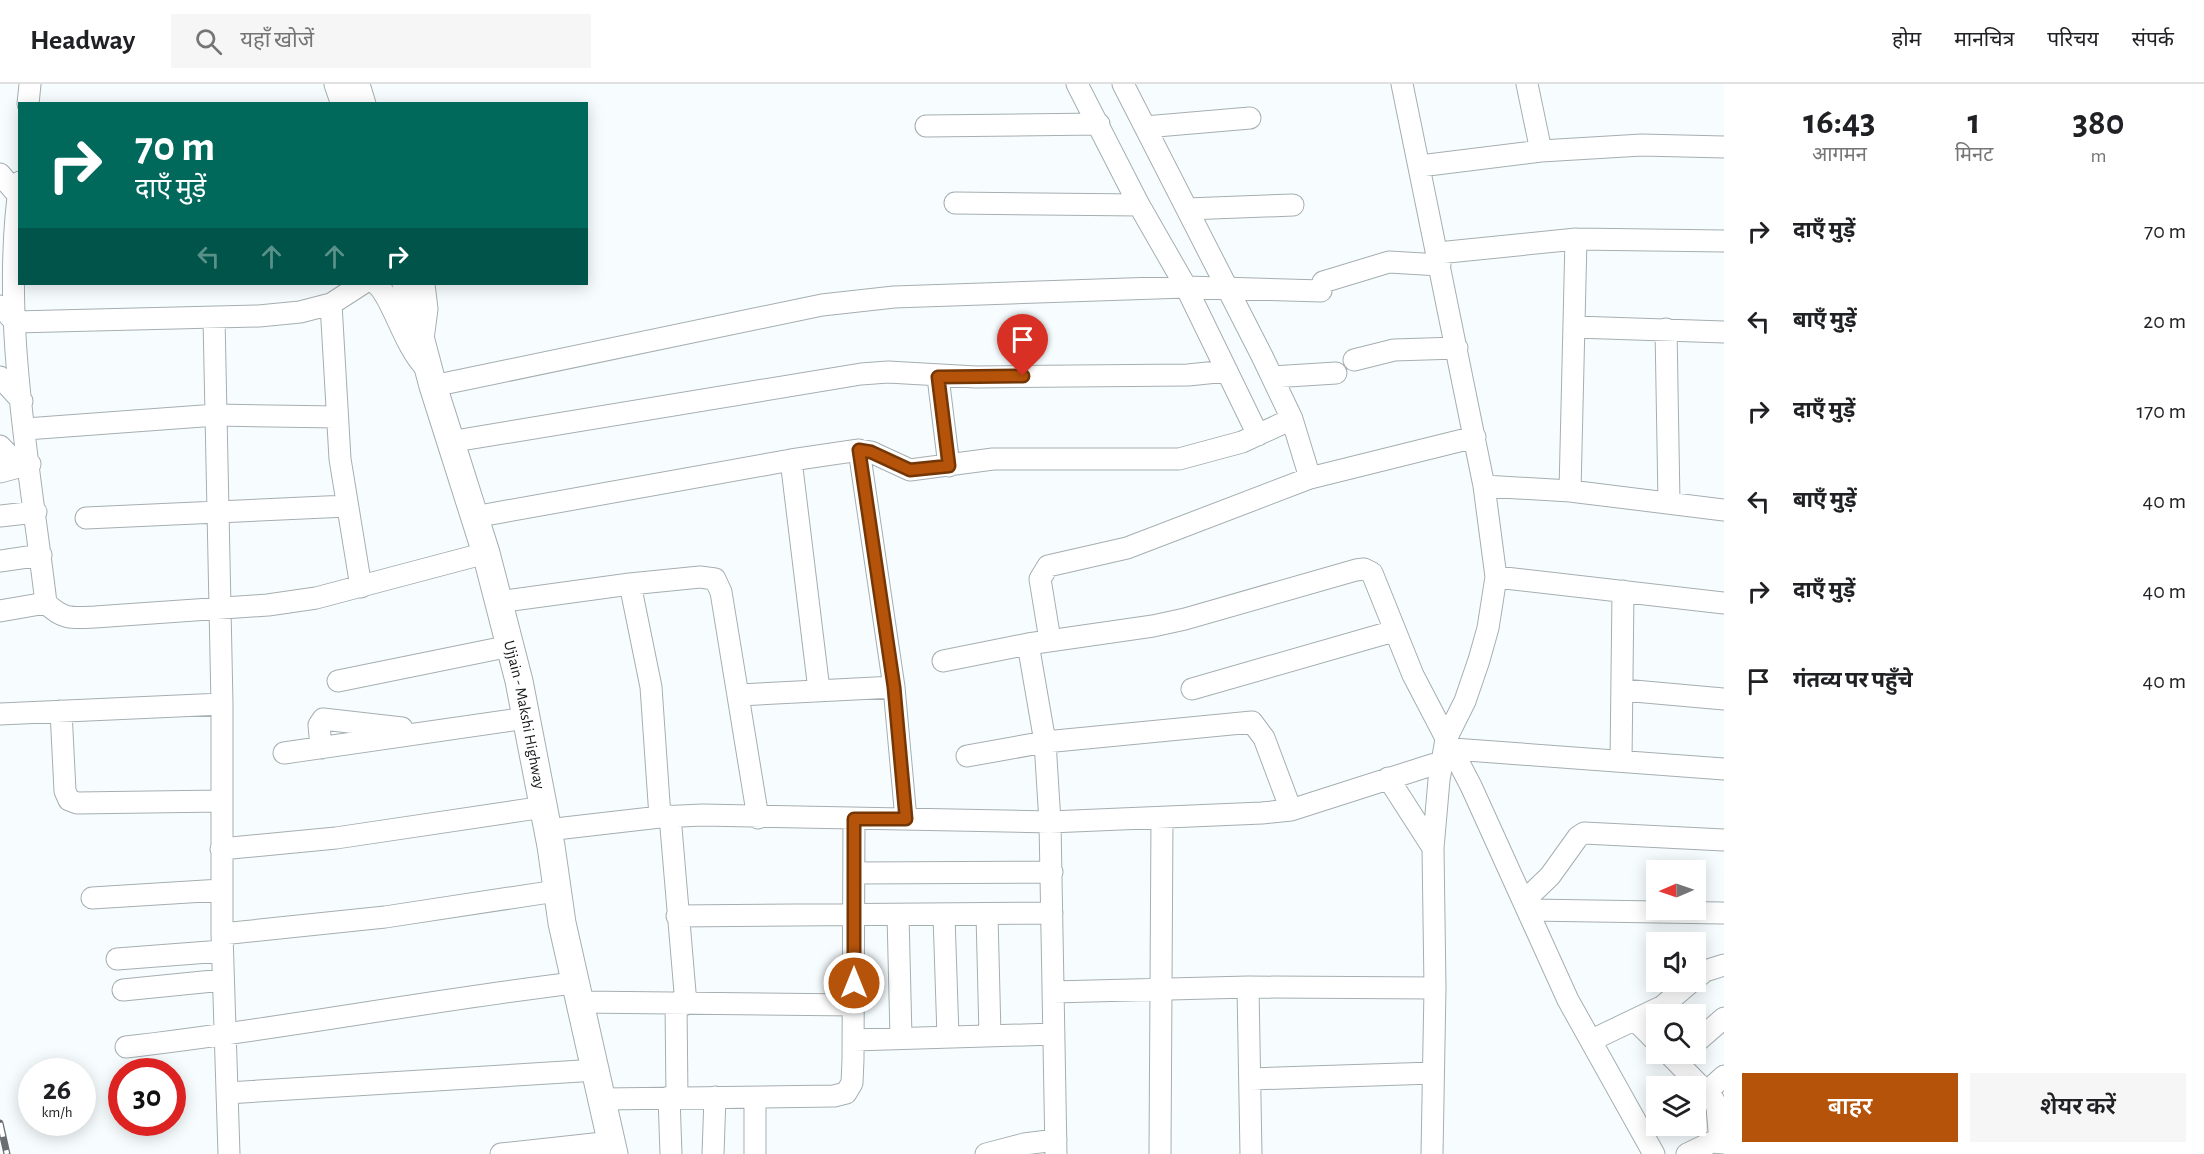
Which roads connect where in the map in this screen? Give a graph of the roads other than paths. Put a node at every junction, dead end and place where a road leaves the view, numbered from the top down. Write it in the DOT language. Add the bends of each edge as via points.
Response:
graph roads {
  1 [pos="30,84"];
  2 [pos="338,84"];
  3 [pos="359,84"];
  4 [pos="1077,84"];
  5 [pos="1123,84"];
  6 [pos="1402,84"];
  7 [pos="1527,84"];
  8 [pos="28,102"];
  9 [pos="344,102"];
  10 [pos="364,102"];
  11 [pos="1250,118"];
  12 [pos="1099,124"];
  13 [pos="926,126"];
  14 [pos="1145,127"];
  15 [pos="1724,147"];
  16 [pos="1541,151"];
  17 [pos="1420,166"];
  18 [pos="0,174"];
  19 [pos="18,188"];
  20 [pos="18,202"];
  21 [pos="955,203"];
  22 [pos="1139,205"];
  23 [pos="1293,205"];
  24 [pos="1187,209"];
  25 [pos="1576,239"];
  26 [pos="1724,241"];
  27 [pos="1439,259"];
  28 [pos="360,285"];
  29 [pos="377,285"];
  30 [pos="406,285"];
  31 [pos="424,285"];
  32 [pos="1186,287"];
  33 [pos="1227,288"];
  34 [pos="331,304"];
  35 [pos="0,306"];
  36 [pos="214,318"];
  37 [pos="15,322"];
  38 [pos="1575,327"];
  39 [pos="1666,329"];
  40 [pos="1724,332"];
  41 [pos="422,345"];
  42 [pos="1457,348"];
  43 [pos="1354,360"];
  44 [pos="1227,371"];
  45 [pos="1336,373"];
  46 [pos="1272,376"];
  47 [pos="0,377"];
  48 [pos="938,377"];
  49 [pos="431,379"];
  50 [pos="22,401"];
  51 [pos="216,415"];
  52 [pos="337,417"];
  53 [pos="1292,419"];
  54 [pos="26,429"];
  55 [pos="1258,435"];
  56 [pos="1475,438"];
  57 [pos="450,442"];
  58 [pos="0,446"];
  59 [pos="859,450"];
  60 [pos="791,460"];
  61 [pos="949,466"];
  62 [pos="16,467"];
  63 [pos="1310,478"];
  64 [pos="1484,486"];
  65 [pos="1570,491"];
  66 [pos="1669,502"];
  67 [pos="347,506"];
  68 [pos="1724,510"];
  69 [pos="36,512"];
  70 [pos="217,512"];
  71 [pos="0,516"];
  72 [pos="474,517"];
  73 [pos="86,518"];
  74 [pos="486,554"];
  75 [pos="41,555"];
  76 [pos="0,561"];
  77 [pos="1496,577"];
  78 [pos="630,584"];
  79 [pos="361,587"];
  80 [pos="1623,591"];
  81 [pos="498,602"];
  82 [pos="46,603"];
  83 [pos="1724,603"];
  84 [pos="220,607"];
  85 [pos="0,610"];
  86 [pos="1394,631"];
  87 [pos="1050,640"];
  88 [pos="1028,644"];
  89 [pos="510,646"];
  90 [pos="943,662"];
  91 [pos="338,681"];
  92 [pos="894,687"];
  93 [pos="1192,689"];
  94 [pos="819,690"];
  95 [pos="1623,690"];
  96 [pos="739,695"];
  97 [pos="1724,699"];
  98 [pos="222,704"];
  99 [pos="61,711"];
  100 [pos="0,714"];
  101 [pos="526,718"];
  102 [pos="1045,742"];
  103 [pos="1447,750"];
  104 [pos="284,753"];
  105 [pos="968,756"];
  106 [pos="1621,761"];
  107 [pos="1724,769"];
  108 [pos="1388,778"];
  109 [pos="221,801"];
  110 [pos="1291,810"];
  111 [pos="665,817"];
  112 [pos="545,818"];
  113 [pos="758,818"];
  114 [pos="854,819"];
  115 [pos="906,819"];
  116 [pos="1162,819"];
  117 [pos="1050,822"];
  118 [pos="1724,840"];
  119 [pos="1433,848"];
  120 [pos="221,849"];
  121 [pos="1052,872"];
  122 [pos="854,873"];
  123 [pos="221,890"];
  124 [pos="556,891"];
  125 [pos="92,898"];
  126 [pos="1528,905"];
  127 [pos="1052,913"];
  128 [pos="1722,914"];
  129 [pos="854,915"];
  130 [pos="898,915"];
  131 [pos="987,915"];
  132 [pos="677,916"];
  133 [pos="944,916"];
  134 [pos="222,943"];
  135 [pos="117,959"];
  136 [pos="1724,965"];
  137 [pos="1706,971"];
  138 [pos="223,980"];
  139 [pos="1248,987"];
  140 [pos="1435,988"];
  141 [pos="1160,989"];
  142 [pos="123,990"];
  143 [pos="1053,992"];
  144 [pos="1679,992"];
  145 [pos="577,993"];
  146 [pos="681,1004"];
  147 [pos="854,1005"];
  148 [pos="1724,1018"];
  149 [pos="1636,1021"];
  150 [pos="1646,1031"];
  151 [pos="1054,1034"];
  152 [pos="1706,1034"];
  153 [pos="990,1035"];
  154 [pos="225,1036"];
  155 [pos="948,1036"];
  156 [pos="901,1037"];
  157 [pos="854,1040"];
  158 [pos="1592,1040"];
  159 [pos="126,1047"];
  160 [pos="1684,1064"];
  161 [pos="597,1070"];
  162 [pos="1433,1073"];
  163 [pos="1724,1076"];
  164 [pos="1251,1079"];
  165 [pos="1707,1092"];
  166 [pos="227,1093"];
  167 [pos="673,1097"];
  168 [pos="715,1097"];
  169 [pos="755,1098"];
  170 [pos="603,1099"];
  171 [pos="1722,1135"];
  172 [pos="1056,1147"];
  173 [pos="613,1148"];
  174 [pos="230,1154"];
  175 [pos="501,1154"];
  176 [pos="671,1154"];
  177 [pos="713,1154"];
  178 [pos="755,1154"];
  179 [pos="986,1154"];
  180 [pos="1160,1154"];
  181 [pos="1251,1154"];
  182 [pos="1432,1154"];
  183 [pos="1654,1154"];
  184 [pos="1687,1154"];
  1 -- 8 [label="street"];
  2 -- 9 [label="main road"];
  3 -- 10 [label="street"];
  4 -- 12 [label="street"];
  5 -- 14 [label="street"];
  6 -- 17 [label="street"];
  7 -- 16 [label="street"];
  11 -- 14 [label="street"];
  12 -- 13 [label="street"];
  12 -- 22 [label="street"];
  14 -- 24 [label="street"];
  15 -- 16 [label="street"];
  16 -- 17 [label="street"];
  17 -- 27 [label="street"];
  18 -- 19 [label="street"];
  20 -- 37 [label="street"];
  21 -- 22 [label="street"];
  22 -- 32 [label="street"];
  23 -- 24 [label="street"];
  24 -- 33 [label="street"];
  25 -- 26 [label="street"];
  25 -- 27 [label="street"];
  25 -- 38 [label="street"];
  27 -- 33 [label="street" via="1389,262 1322,286"];
  27 -- 42 [label="street"];
  28 -- 34 [label="street"];
  29 -- 49 [label="street" via="384,291 406,343"];
  30 -- 41 [label="main road, Ujjain - Makshi Highway"];
  31 -- 41 [label="street" via="427,309"];
  32 -- 33 [label="street"];
  32 -- 44 [label="street"];
  32 -- 49 [label="street" via="894,297 822,305"];
  33 -- 46 [label="street"];
  34 -- 36 [label="street" via="300,312"];
  34 -- 52 [label="street"];
  35 -- 37 [label="street"];
  36 -- 37 [label="street"];
  36 -- 51 [label="street"];
  37 -- 50 [label="street"];
  38 -- 39 [label="street"];
  38 -- 65 [label="street"];
  39 -- 40 [label="street"];
  39 -- 66 [label="street"];
  41 -- 49 [label="main road, Ujjain - Makshi Highway"];
  42 -- 43 [label="street" via="1394,350"];
  42 -- 56 [label="street"];
  44 -- 48 [label="street" via="1188,375"];
  44 -- 55 [label="street"];
  45 -- 46 [label="street"];
  46 -- 53 [label="street"];
  47 -- 50 [label="street"];
  48 -- 57 [label="street" via="888,372 861,374"];
  48 -- 61 [label="street"];
  49 -- 57 [label="main road, Ujjain - Makshi Highway"];
  50 -- 54 [label="street"];
  51 -- 52 [label="street"];
  51 -- 54 [label="street"];
  51 -- 70 [label="street"];
  52 -- 67 [label="street"];
  53 -- 55 [label="street"];
  53 -- 63 [label="street"];
  54 -- 62 [label="street"];
  55 -- 61 [label="street" via="1179,459 993,459"];
  56 -- 63 [label="street"];
  56 -- 64 [label="street"];
  57 -- 72 [label="main road, Ujjain - Makshi Highway"];
  58 -- 62 [label="street"];
  59 -- 60 [label="street"];
  59 -- 61 [label="street" via="910,470"];
  59 -- 92 [label="street"];
  60 -- 72 [label="street"];
  60 -- 94 [label="street"];
  62 -- 69 [label="street"];
  63 -- 87 [label="street" via="1126,548 1048,566 1040,579"];
  64 -- 65 [label="street"];
  64 -- 77 [label="street"];
  65 -- 66 [label="street"];
  66 -- 68 [label="street"];
  67 -- 70 [label="street"];
  67 -- 79 [label="street"];
  69 -- 71 [label="street"];
  69 -- 75 [label="street"];
  70 -- 73 [label="street"];
  70 -- 84 [label="street"];
  72 -- 74 [label="main road, Ujjain - Makshi Highway"];
  74 -- 79 [label="street"];
  74 -- 81 [label="main road, Ujjain - Makshi Highway"];
  75 -- 76 [label="street"];
  75 -- 82 [label="street"];
  77 -- 80 [label="street"];
  77 -- 103 [label="street" via="1479,660"];
  78 -- 81 [label="street"];
  78 -- 96 [label="street" via="715,579 721,592"];
  78 -- 111 [label="street" via="651,687"];
  79 -- 84 [label="street" via="268,604"];
  80 -- 83 [label="street"];
  80 -- 95 [label="street"];
  81 -- 89 [label="main road, Ujjain - Makshi Highway"];
  82 -- 84 [label="street" via="57,614 73,618"];
  82 -- 85 [label="street"];
  84 -- 98 [label="street"];
  86 -- 87 [label="street" via="1373,575 1362,569 1185,620"];
  86 -- 93 [label="street"];
  86 -- 103 [label="street"];
  87 -- 88 [label="street"];
  88 -- 90 [label="street"];
  88 -- 102 [label="street"];
  89 -- 91 [label="street"];
  89 -- 101 [label="main road, Ujjain - Makshi Highway"];
  92 -- 94 [label="street"];
  92 -- 115 [label="street"];
  94 -- 96 [label="street"];
  95 -- 97 [label="street"];
  95 -- 106 [label="street"];
  96 -- 113 [label="street"];
  98 -- 99 [label="street"];
  98 -- 109 [label="street"];
  99 -- 100 [label="street"];
  99 -- 109 [label="street" via="65,791 69,800"];
  101 -- 104 [label="street" via="429,731 322,719 321,748"];
  101 -- 112 [label="main road, Ujjain - Makshi Highway"];
  102 -- 105 [label="street"];
  102 -- 110 [label="street" via="1252,722 1264,738"];
  102 -- 117 [label="street"];
  103 -- 106 [label="street"];
  103 -- 108 [label="street"];
  103 -- 119 [label="street"];
  103 -- 126 [label="street"];
  106 -- 107 [label="street"];
  108 -- 110 [label="street"];
  108 -- 119 [label="street"];
  109 -- 120 [label="street"];
  110 -- 116 [label="street"];
  111 -- 112 [label="street"];
  111 -- 113 [label="street"];
  111 -- 132 [label="street"];
  112 -- 120 [label="street"];
  112 -- 124 [label="main road, Ujjain - Makshi Highway"];
  113 -- 114 [label="street"];
  114 -- 115 [label="street"];
  114 -- 122 [label="street"];
  115 -- 117 [label="street"];
  116 -- 117 [label="street"];
  116 -- 141 [label="street"];
  117 -- 121 [label="street"];
  118 -- 126 [label="street" via="1584,833"];
  119 -- 140 [label="street"];
  120 -- 123 [label="street"];
  121 -- 122 [label="street"];
  121 -- 127 [label="street"];
  122 -- 129 [label="street"];
  123 -- 125 [label="street"];
  123 -- 134 [label="street"];
  124 -- 134 [label="street"];
  124 -- 145 [label="main road, Ujjain - Makshi Highway"];
  126 -- 128 [label="street"];
  126 -- 158 [label="street" via="1568,1000"];
  127 -- 131 [label="street"];
  127 -- 143 [label="street"];
  129 -- 130 [label="street"];
  129 -- 132 [label="street"];
  129 -- 147 [label="street"];
  130 -- 133 [label="street"];
  130 -- 156 [label="street"];
  131 -- 133 [label="street"];
  131 -- 153 [label="street"];
  132 -- 146 [label="street"];
  133 -- 155 [label="street"];
  134 -- 135 [label="street"];
  134 -- 138 [label="street"];
  136 -- 137 [label="street"];
  138 -- 142 [label="street"];
  138 -- 154 [label="street"];
  139 -- 140 [label="street"];
  139 -- 141 [label="street"];
  139 -- 164 [label="street"];
  140 -- 162 [label="street"];
  141 -- 143 [label="street"];
  141 -- 180 [label="street"];
  143 -- 151 [label="street"];
  144 -- 149 [label="street"];
  145 -- 146 [label="street"];
  145 -- 154 [label="street" via="386,1008"];
  145 -- 161 [label="main road, Ujjain - Makshi Highway"];
  146 -- 147 [label="street"];
  146 -- 167 [label="street"];
  147 -- 157 [label="street"];
  148 -- 152 [label="street"];
  149 -- 150 [label="street"];
  149 -- 158 [label="street"];
  151 -- 153 [label="street"];
  151 -- 172 [label="street"];
  153 -- 155 [label="street"];
  154 -- 159 [label="street"];
  154 -- 166 [label="street"];
  155 -- 156 [label="street"];
  156 -- 157 [label="street"];
  157 -- 169 [label="street" via="852,1083 846,1093"];
  158 -- 183 [label="street"];
  160 -- 165 [label="street"];
  161 -- 166 [label="street"];
  161 -- 170 [label="main road, Ujjain - Makshi Highway"];
  162 -- 164 [label="street"];
  162 -- 182 [label="street"];
  163 -- 165 [label="street"];
  164 -- 181 [label="street"];
  165 -- 171 [label="street" via="1717,1107"];
  166 -- 174 [label="street"];
  167 -- 168 [label="street"];
  167 -- 170 [label="street"];
  167 -- 176 [label="street"];
  168 -- 169 [label="street"];
  168 -- 177 [label="street"];
  169 -- 178 [label="street"];
  170 -- 173 [label="main road, Ujjain - Makshi Highway"];
  171 -- 184 [label="street"];
  172 -- 179 [label="street" via="1024,1144"];
  173 -- 175 [label="street"];
}
